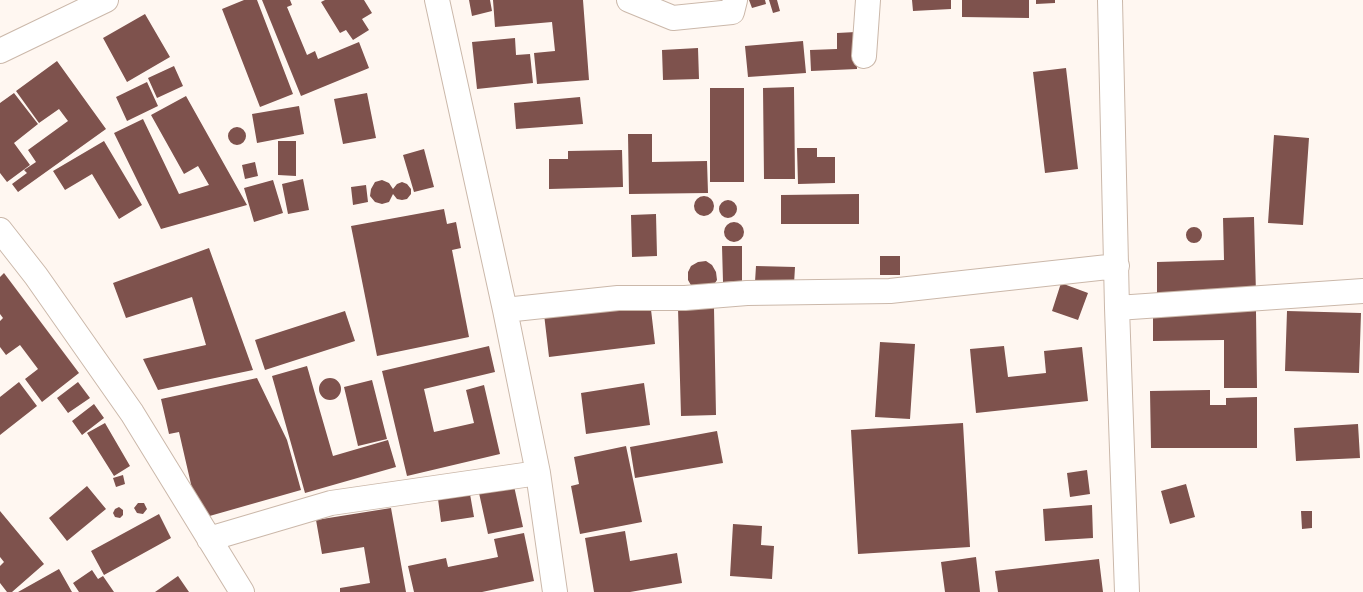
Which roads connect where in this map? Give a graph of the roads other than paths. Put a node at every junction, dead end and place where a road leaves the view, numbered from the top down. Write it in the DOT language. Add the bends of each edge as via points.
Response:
graph roads {
  1 [pos="106,0"];
  2 [pos="437,0"];
  3 [pos="629,0"];
  4 [pos="735,0"];
  5 [pos="868,0"];
  6 [pos="1110,0"];
  7 [pos="0,51"];
  8 [pos="864,56"];
  9 [pos="0,230"];
  10 [pos="1117,266"];
  11 [pos="1363,291"];
  12 [pos="1117,308"];
  13 [pos="504,310"];
  14 [pos="538,472"];
  15 [pos="209,539"];
  16 [pos="242,592"];
  17 [pos="555,592"];
  18 [pos="1127,592"];
  1 -- 7 [label="street"];
  2 -- 13 [label="street"];
  3 -- 4 [label="street" via="673,18 732,12"];
  5 -- 8 [label="street"];
  6 -- 10 [label="street"];
  9 -- 15 [label="street" via="132,413"];
  10 -- 12 [label="street"];
  10 -- 13 [label="street" via="890,291 618,298"];
  11 -- 12 [label="street"];
  12 -- 18 [label="street"];
  13 -- 14 [label="street"];
  14 -- 15 [label="street" via="331,503"];
  14 -- 17 [label="street"];
  15 -- 16 [label="street"];
}
